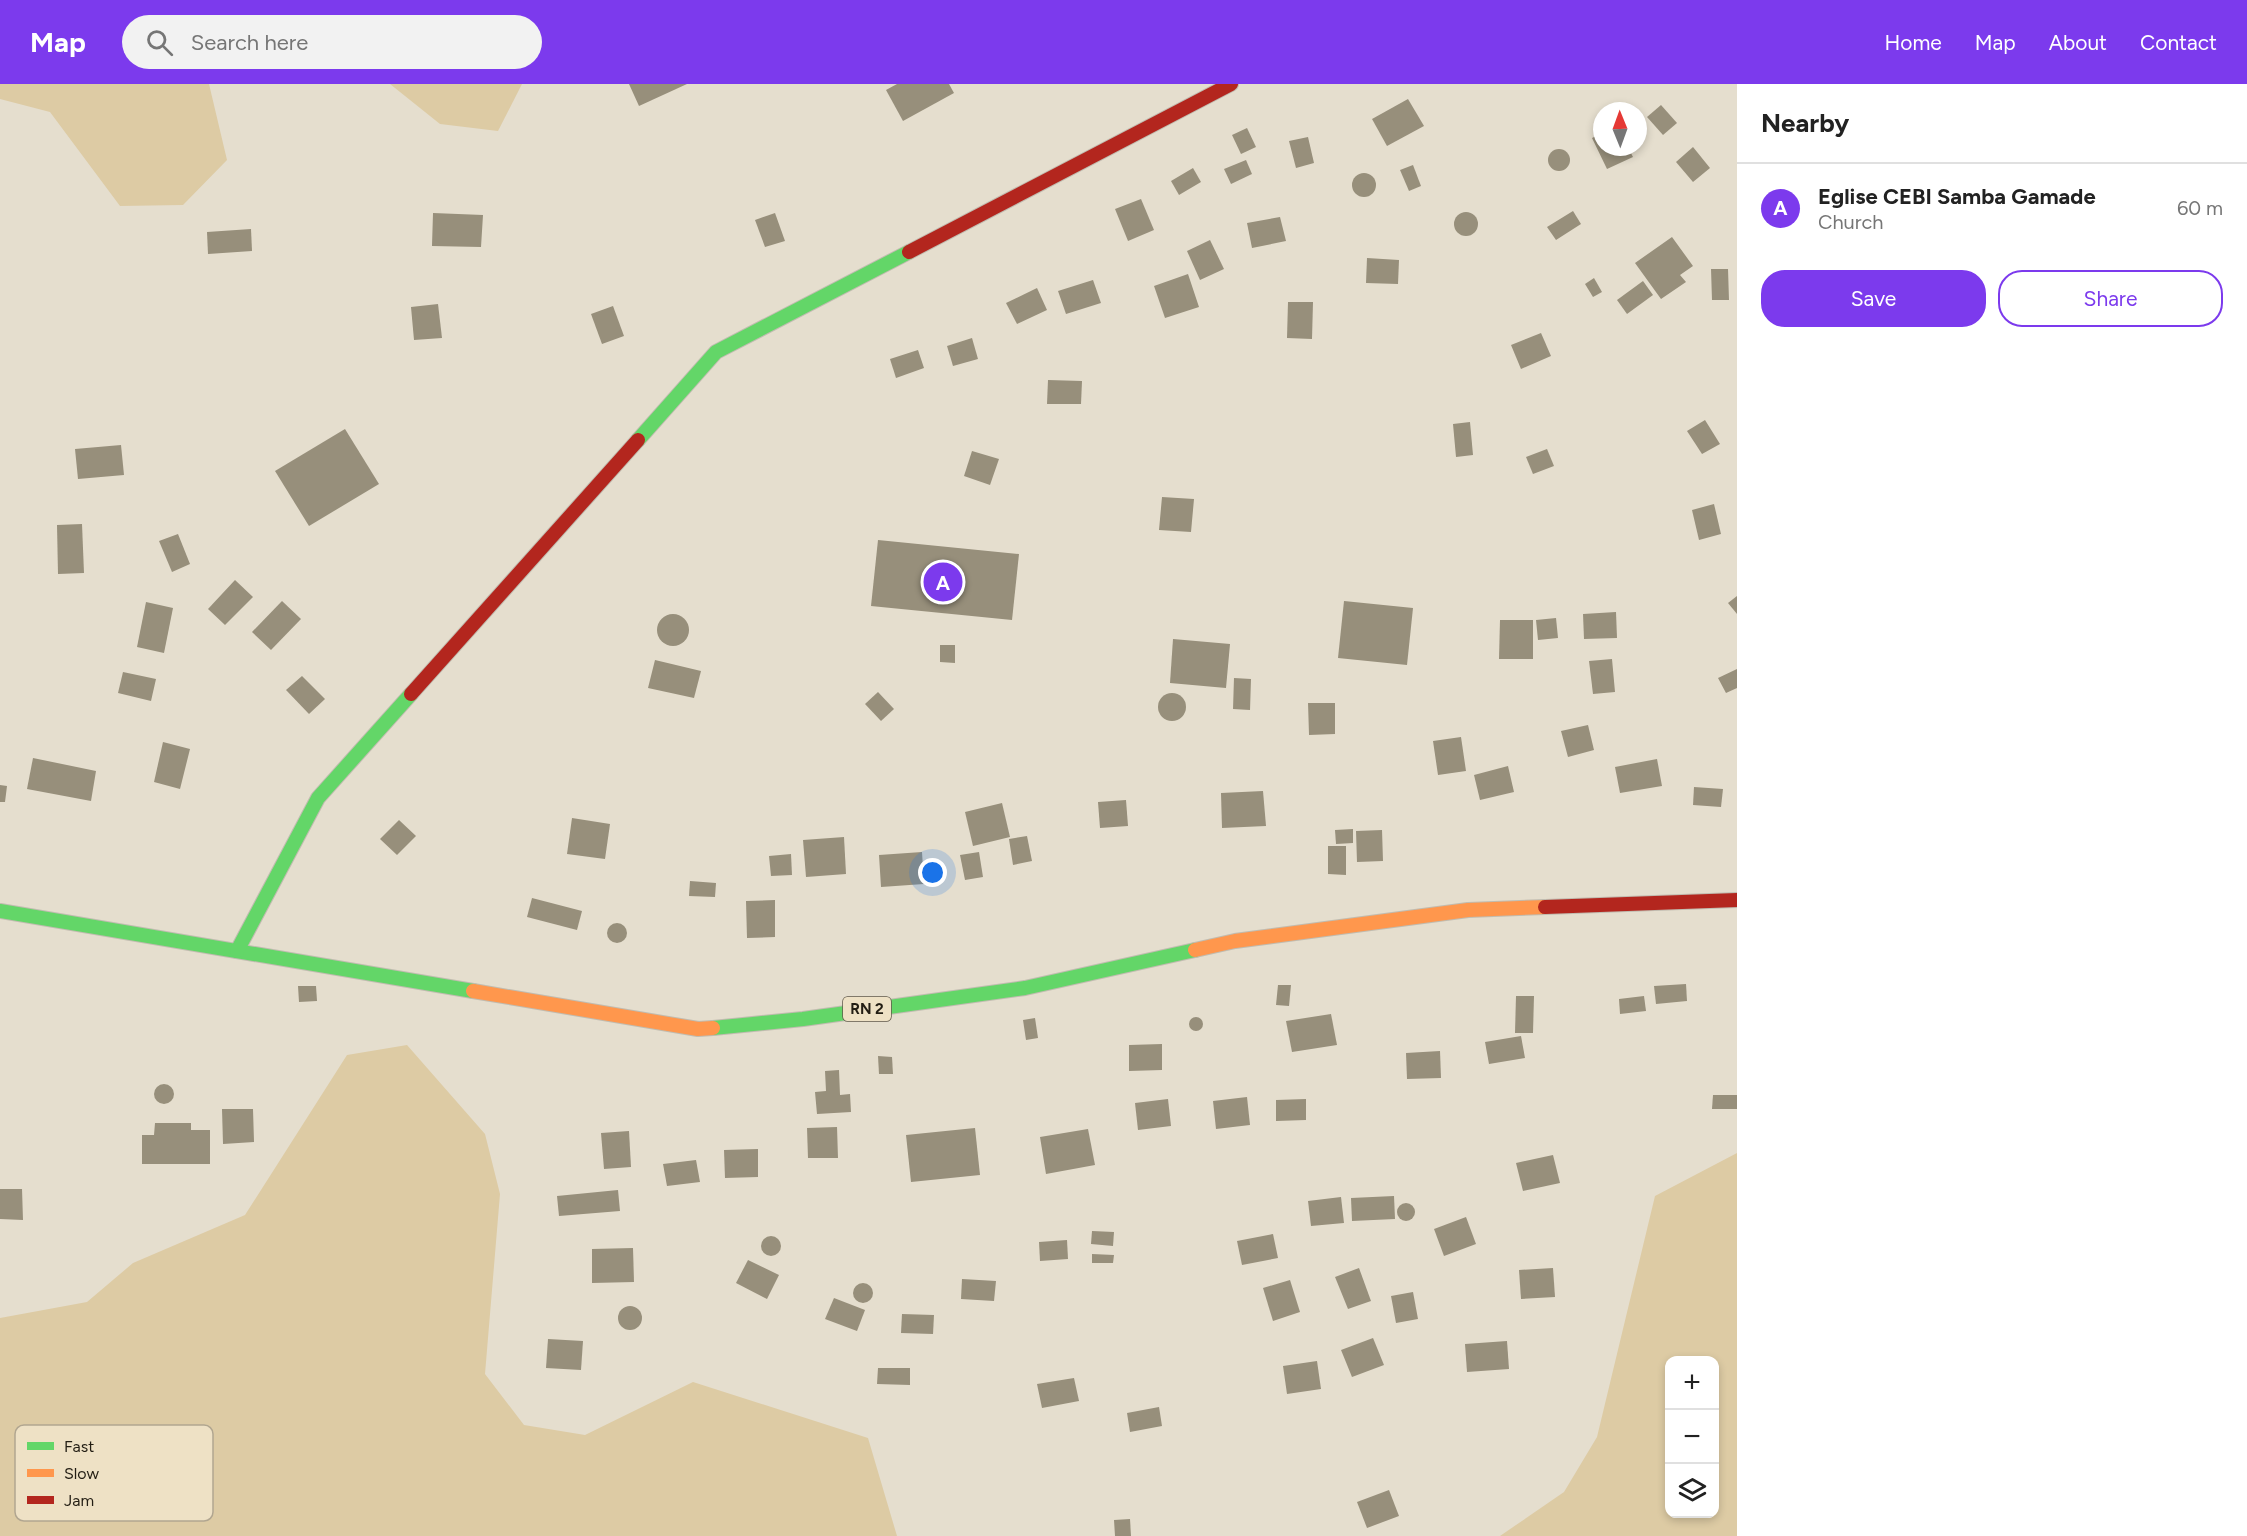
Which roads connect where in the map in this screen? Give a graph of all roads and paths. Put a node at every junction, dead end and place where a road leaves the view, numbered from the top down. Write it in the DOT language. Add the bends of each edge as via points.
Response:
graph roads {
  1 [pos="1231,84"];
  2 [pos="1737,900"];
  3 [pos="0,911"];
  4 [pos="237,951"];
  1 -- 4 [label="main road" via="716,352 318,798"];
  2 -- 4 [label="main road, RN 2" via="1468,910 1235,941 1025,988 803,1019 698,1029"];
  3 -- 4 [label="main road, RN 2"];
}
